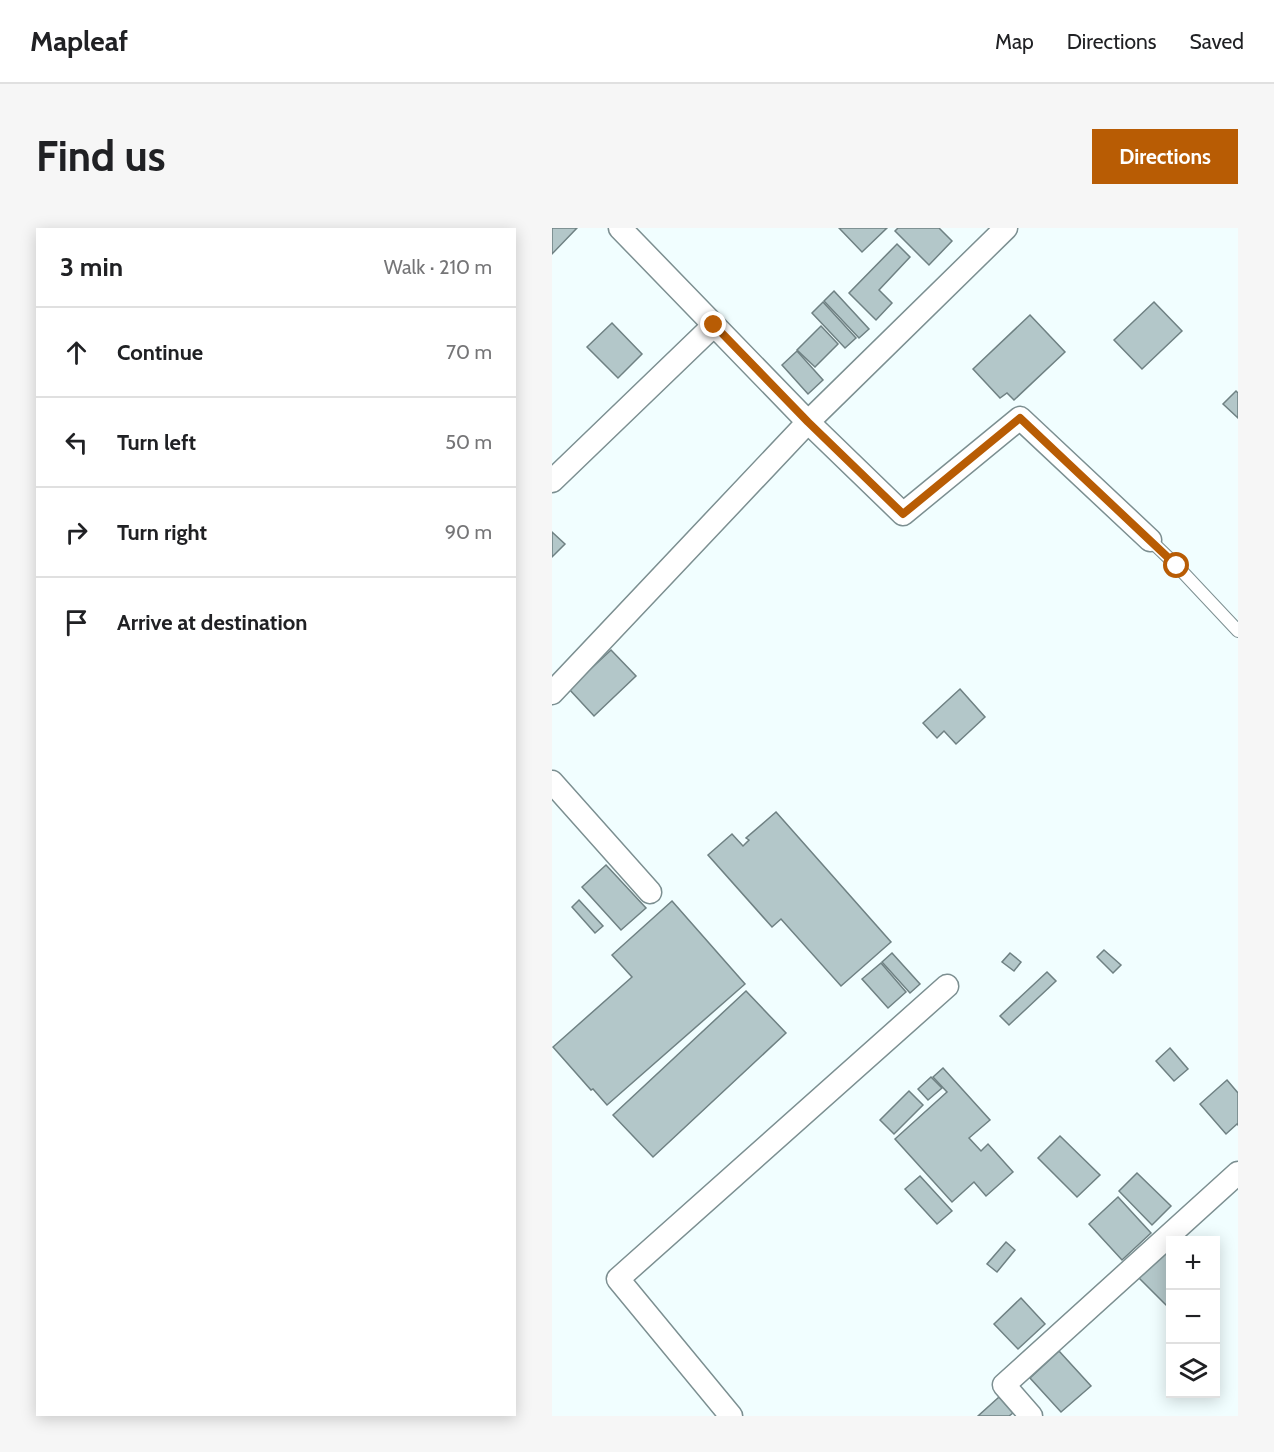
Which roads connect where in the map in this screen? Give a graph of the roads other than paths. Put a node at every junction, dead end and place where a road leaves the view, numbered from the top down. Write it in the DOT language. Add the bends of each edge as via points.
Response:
graph roads {
  1 [pos="620,228"];
  2 [pos="1006,228"];
  3 [pos="714,325"];
  4 [pos="808,422"];
  5 [pos="552,481"];
  6 [pos="1150,540"];
  7 [pos="1238,631"];
  8 [pos="552,693"];
  9 [pos="552,782"];
  10 [pos="650,892"];
  11 [pos="947,986"];
  12 [pos="1238,1173"];
  13 [pos="730,1416"];
  14 [pos="1031,1416"];
  1 -- 3 [label="street"];
  2 -- 4 [label="street"];
  3 -- 4 [label="street"];
  3 -- 5 [label="street"];
  4 -- 6 [label="street" via="903,514 1020,418"];
  4 -- 8 [label="street"];
  6 -- 7 [label="lane"];
  9 -- 10 [label="street"];
  11 -- 13 [label="street" via="618,1279"];
  12 -- 14 [label="street" via="1004,1385"];
}
